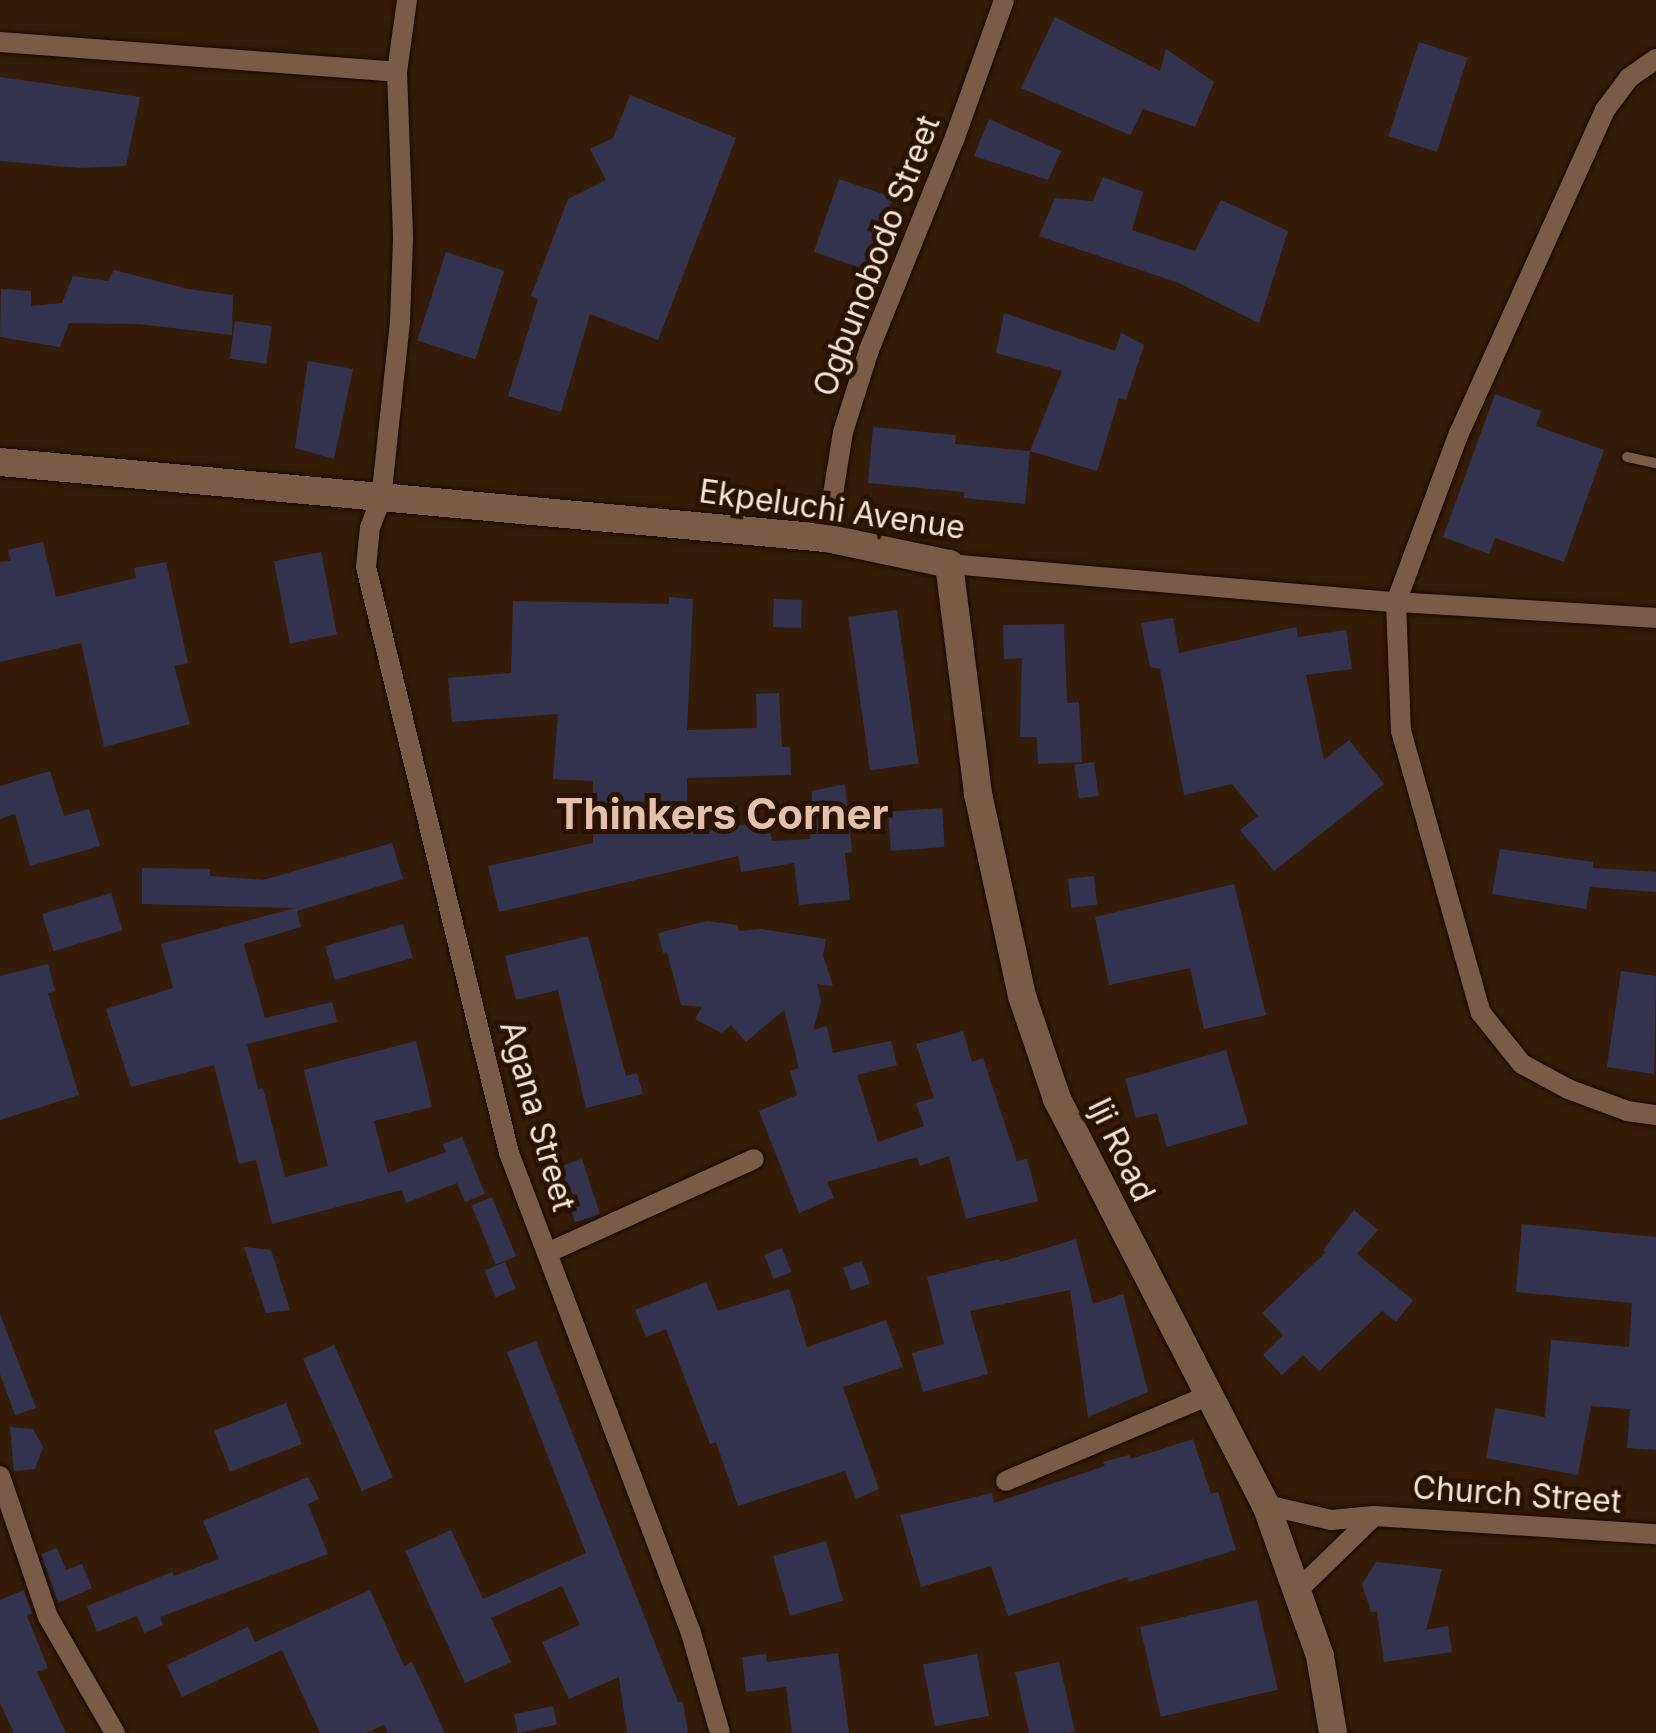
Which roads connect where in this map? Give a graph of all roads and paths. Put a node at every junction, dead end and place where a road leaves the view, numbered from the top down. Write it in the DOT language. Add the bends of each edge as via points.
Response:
graph roads {
  1 [pos="407,0"];
  2 [pos="1004,0"];
  3 [pos="0,42"];
  4 [pos="1656,59"];
  5 [pos="398,72"];
  6 [pos="1627,457"];
  7 [pos="0,462"];
  8 [pos="1656,463"];
  9 [pos="381,500"];
  10 [pos="826,538"];
  11 [pos="949,564"];
  12 [pos="1396,602"];
  13 [pos="1656,618"];
  14 [pos="1656,1115"];
  15 [pos="754,1160"];
  16 [pos="547,1253"];
  17 [pos="1207,1396"];
  18 [pos="0,1476"];
  19 [pos="1006,1481"];
  20 [pos="1266,1505"];
  21 [pos="1374,1516"];
  22 [pos="1656,1534"];
  23 [pos="8,1538"];
  24 [pos="1298,1590"];
  25 [pos="115,1733"];
  26 [pos="720,1733"];
  27 [pos="1333,1733"];
  1 -- 5 [label="street"];
  2 -- 10 [label="street, Ogbunobodo Street" via="842,432"];
  3 -- 5 [label="street"];
  4 -- 12 [label="street" via="1628,78 1605,110 1459,433"];
  5 -- 9 [label="street" via="400,322"];
  6 -- 8 [label="lane"];
  7 -- 9 [label="street, Ekpeluchi Avenue"];
  9 -- 10 [label="street, Ekpeluchi Avenue"];
  9 -- 16 [label="street, Agana Street" via="366,566 509,1153"];
  10 -- 11 [label="street, Ekpeluchi Avenue"];
  11 -- 12 [label="street, Ekpeluchi Avenue"];
  11 -- 17 [label="street, Iji Road" via="978,794 1022,996 1057,1099"];
  12 -- 13 [label="street, Ekpeluchi Avenue"];
  12 -- 14 [label="street" via="1401,731 1481,1013 1522,1064 1626,1111"];
  15 -- 16 [label="street"];
  16 -- 26 [label="street, Agana Street" via="692,1633"];
  17 -- 19 [label="street"];
  17 -- 20 [label="street, Iji Road"];
  18 -- 23 [label="street"];
  20 -- 21 [label="street, Church Street" via="1331,1520"];
  20 -- 24 [label="street, Iji Road"];
  21 -- 22 [label="street, Church Street"];
  21 -- 24 [label="street"];
  23 -- 25 [label="street"];
  24 -- 27 [label="street, Iji Road" via="1320,1656"];
}
